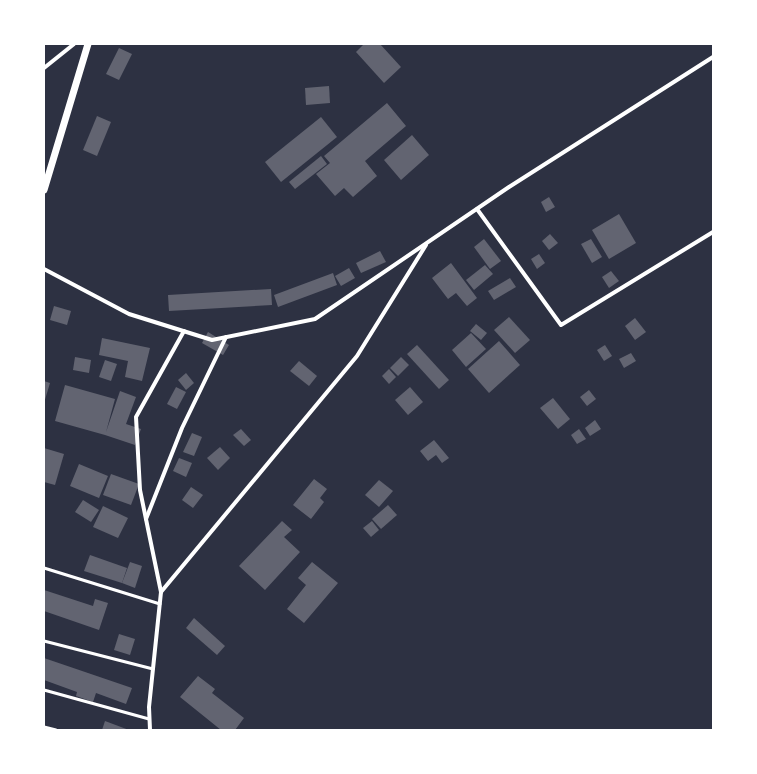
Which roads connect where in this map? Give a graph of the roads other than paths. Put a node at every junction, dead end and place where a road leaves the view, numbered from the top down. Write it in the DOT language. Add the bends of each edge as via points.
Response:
graph roads {
  1 [pos="74,44"];
  2 [pos="88,44"];
  3 [pos="713,57"];
  4 [pos="44,68"];
  5 [pos="44,190"];
  6 [pos="477,209"];
  7 [pos="713,232"];
  8 [pos="426,244"];
  9 [pos="44,269"];
  10 [pos="184,331"];
  11 [pos="226,337"];
  12 [pos="146,520"];
  13 [pos="44,568"];
  14 [pos="161,592"];
  15 [pos="160,604"];
  16 [pos="44,642"];
  17 [pos="153,669"];
  18 [pos="44,690"];
  19 [pos="149,719"];
  20 [pos="44,727"];
  21 [pos="56,730"];
  22 [pos="150,730"];
  1 -- 4 [label="street"];
  2 -- 5 [label="street"];
  3 -- 6 [label="street"];
  6 -- 7 [label="street" via="561,325"];
  6 -- 8 [label="street"];
  8 -- 11 [label="street" via="315,320"];
  8 -- 14 [label="street" via="358,356"];
  9 -- 10 [label="street" via="129,314"];
  10 -- 11 [label="street" via="212,340"];
  10 -- 12 [label="street" via="136,417 140,490"];
  11 -- 12 [label="street" via="182,428"];
  12 -- 14 [label="street"];
  13 -- 15 [label="lane"];
  14 -- 15 [label="street"];
  15 -- 17 [label="street"];
  16 -- 17 [label="lane"];
  17 -- 19 [label="street"];
  18 -- 19 [label="lane"];
  19 -- 22 [label="street"];
  20 -- 21 [label="lane"];
}
